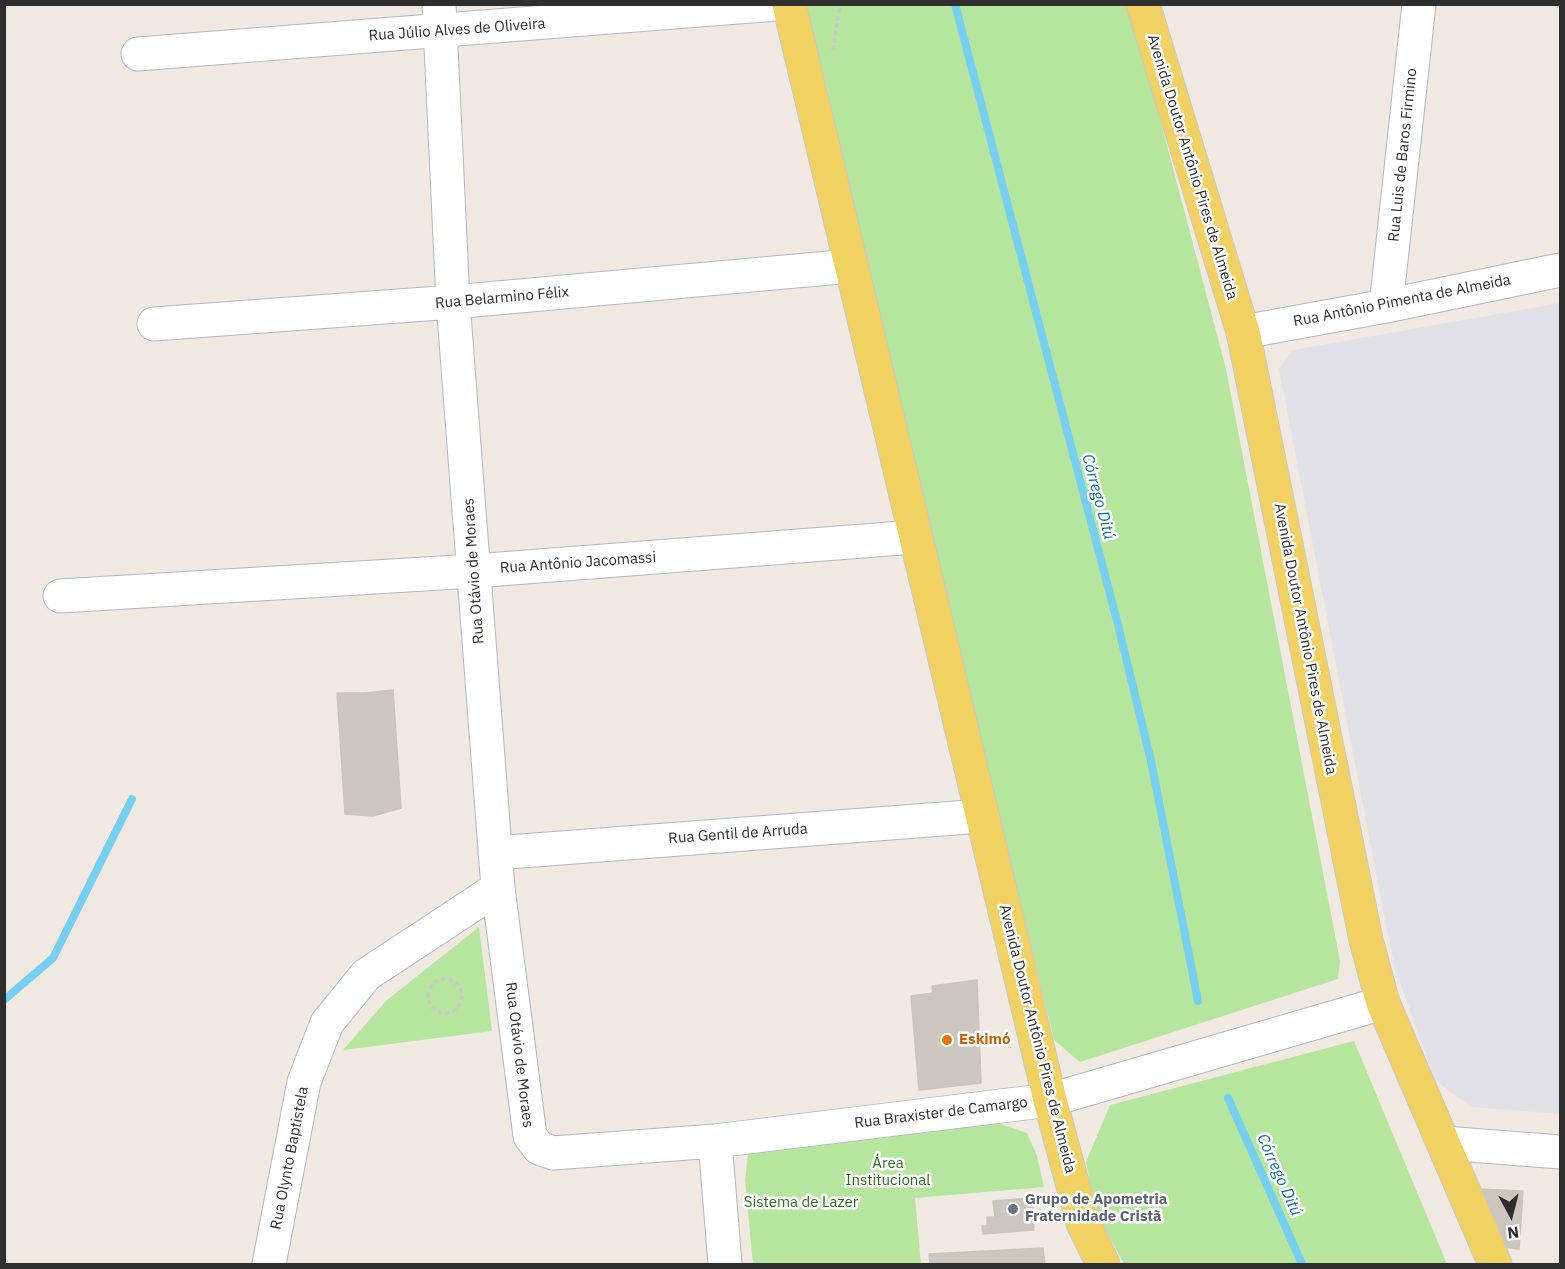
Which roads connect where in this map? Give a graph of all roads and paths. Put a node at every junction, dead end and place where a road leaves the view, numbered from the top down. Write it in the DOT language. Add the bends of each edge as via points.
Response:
graph roads {
  1 [pos="776,4"];
  2 [pos="789,4"];
  3 [pos="1419,4"];
  4 [pos="1145,8"];
  5 [pos="440,18"];
  6 [pos="138,54"];
  7 [pos="850,266"];
  8 [pos="1560,270"];
  9 [pos="453,303"];
  10 [pos="1386,306"];
  11 [pos="154,324"];
  12 [pos="1243,332"];
  13 [pos="915,537"];
  14 [pos="474,571"];
  15 [pos="60,596"];
  16 [pos="982,816"];
  17 [pos="495,853"];
  18 [pos="498,888"];
  19 [pos="441,979"];
  20 [pos="1383,1003"];
  21 [pos="1050,1100"];
  22 [pos="530,1136"];
  23 [pos="715,1141"];
  24 [pos="1444,1143"];
  25 [pos="1560,1152"];
  26 [pos="269,1264"];
  27 [pos="725,1264"];
  28 [pos="1104,1264"];
  29 [pos="1495,1264"];
  1 -- 5 [label="street, Rua Júlio Alves de Oliveira"];
  2 -- 7 [label="main road, Avenida Doutor Antônio Pires de Almeida"];
  3 -- 10 [label="street, Rua Luis de Baros Firmino"];
  4 -- 12 [label="main road, Avenida Doutor Antônio Pires de Almeida"];
  5 -- 6 [label="street, Rua Júlio Alves de Oliveira"];
  5 -- 9 [label="street, Rua Otávio de Moraes"];
  7 -- 9 [label="street, Rua Belarmino Félix"];
  7 -- 13 [label="main road, Avenida Doutor Antônio Pires de Almeida"];
  8 -- 10 [label="street, Rua Antônio Pimenta de Almeida"];
  9 -- 11 [label="street, Rua Belarmino Félix"];
  9 -- 14 [label="street, Rua Otávio de Moraes"];
  10 -- 12 [label="street, Rua Antônio Pimenta de Almeida"];
  12 -- 20 [label="main road, Avenida Doutor Antônio Pires de Almeida" via="1366,940"];
  13 -- 14 [label="street, Rua Antônio Jacomassi"];
  13 -- 16 [label="main road, Avenida Doutor Antônio Pires de Almeida"];
  14 -- 15 [label="street, Rua Antônio Jacomassi"];
  14 -- 17 [label="street, Rua Otávio de Moraes"];
  16 -- 17 [label="street, Rua Gentil de Arruda"];
  16 -- 21 [label="main road, Avenida Doutor Antônio Pires de Almeida"];
  17 -- 18 [label="street, Rua Otávio de Moraes"];
  18 -- 22 [label="street, Rua Otávio de Moraes"];
  18 -- 26 [label="street, Rua Olynto Baptistela" via="366,975 327,1023 304,1082"];
  19 -- 19 [label="path" via="452,980 460,987 463,997 453,1011 436,1011 429,1002 429,990"];
  20 -- 21 [label="street, Rua Braxister de Camargo"];
  20 -- 24 [label="main road, Avenida Doutor Antônio Pires de Almeida"];
  21 -- 23 [label="street, Rua Braxister de Camargo"];
  21 -- 28 [label="main road, Avenida Doutor Antônio Pires de Almeida" via="1083,1223"];
  22 -- 23 [label="street, Rua Braxister de Camargo" via="539,1148 552,1153"];
  23 -- 27 [label="street"];
  24 -- 25 [label="street"];
  24 -- 29 [label="main road, Avenida Doutor Antônio Pires de Almeida"];
}
